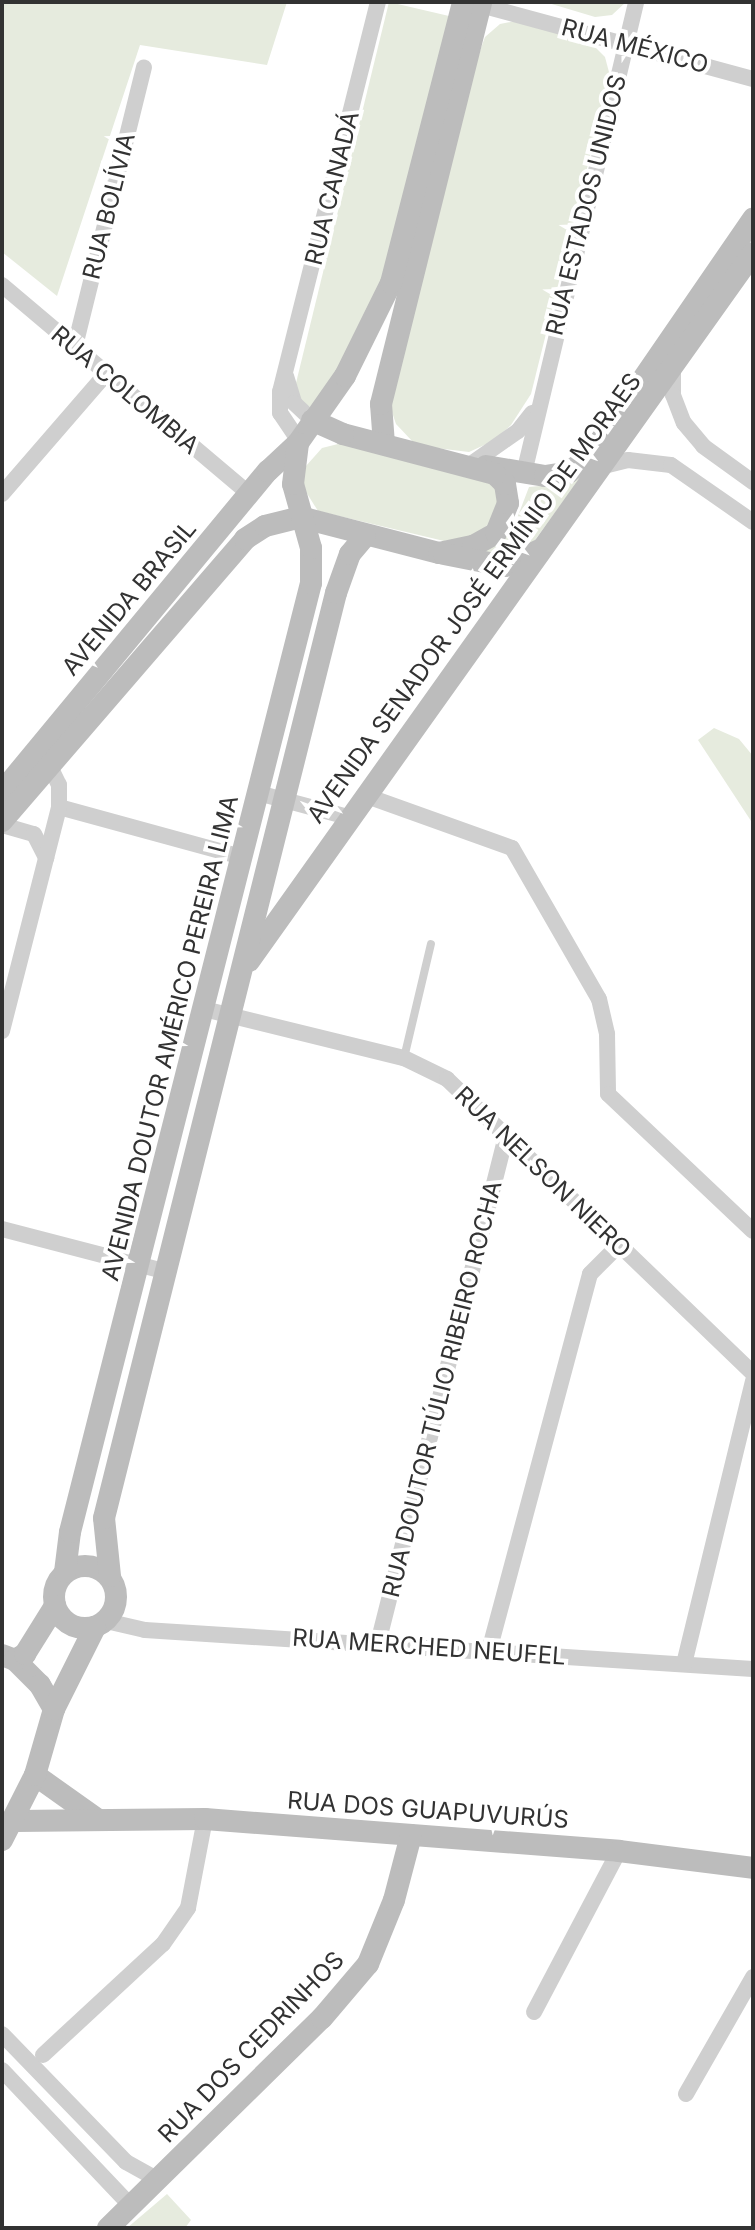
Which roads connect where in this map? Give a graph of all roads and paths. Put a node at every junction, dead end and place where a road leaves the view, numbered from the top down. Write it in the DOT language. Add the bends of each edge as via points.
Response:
graph roads {
  1 [pos="378,2"];
  2 [pos="636,2"];
  3 [pos="473,3"];
  4 [pos="626,41"];
  5 [pos="144,67"];
  6 [pos="753,79"];
  7 [pos="753,219"];
  8 [pos="753,253"];
  9 [pos="2,285"];
  10 [pos="75,346"];
  11 [pos="673,365"];
  12 [pos="106,374"];
  13 [pos="286,375"];
  14 [pos="536,409"];
  15 [pos="312,420"];
  16 [pos="298,442"];
  17 [pos="384,444"];
  18 [pos="471,464"];
  19 [pos="600,467"];
  20 [pos="524,473"];
  21 [pos="753,482"];
  22 [pos="2,494"];
  23 [pos="249,494"];
  24 [pos="300,517"];
  25 [pos="505,519"];
  26 [pos="753,522"];
  27 [pos="365,536"];
  28 [pos="543,548"];
  29 [pos="439,553"];
  30 [pos="144,621"];
  31 [pos="160,638"];
  32 [pos="295,645"];
  33 [pos="321,652"];
  34 [pos="278,714"];
  35 [pos="303,721"];
  36 [pos="44,757"];
  37 [pos="2,792"];
  38 [pos="258,793"];
  39 [pos="364,795"];
  40 [pos="284,800"];
  41 [pos="59,807"];
  42 [pos="348,817"];
  43 [pos="2,823"];
  44 [pos="242,857"];
  45 [pos="46,858"];
  46 [pos="431,944"];
  47 [pos="239,975"];
  48 [pos="204,1009"];
  49 [pos="229,1015"];
  50 [pos="2,1031"];
  51 [pos="404,1058"];
  52 [pos="506,1136"];
  53 [pos="2,1229"];
  54 [pos="753,1231"];
  55 [pos="619,1245"];
  56 [pos="140,1265"];
  57 [pos="167,1272"];
  58 [pos="753,1373"];
  59 [pos="753,1381"];
  60 [pos="65,1572"];
  61 [pos="110,1576"];
  62 [pos="55,1606"];
  63 [pos="101,1624"];
  64 [pos="378,1643"];
  65 [pos="489,1651"];
  66 [pos="8,1658"];
  67 [pos="684,1664"];
  68 [pos="753,1669"];
  69 [pos="54,1709"];
  70 [pos="35,1775"];
  71 [pos="97,1819"];
  72 [pos="205,1819"];
  73 [pos="16,1821"];
  74 [pos="411,1835"];
  75 [pos="2,1840"];
  76 [pos="619,1851"];
  77 [pos="753,1868"];
  78 [pos="753,1977"];
  79 [pos="534,2012"];
  80 [pos="2,2034"];
  81 [pos="43,2055"];
  82 [pos="2,2070"];
  83 [pos="686,2094"];
  84 [pos="158,2180"];
  85 [pos="131,2206"];
  86 [pos="108,2228"];
  1 -- 13 [label="street, RUA CANADÁ"];
  2 -- 4 [label="street, RUA ESTADOS UNIDOS"];
  3 -- 4 [label="street, RUA MÉXICO"];
  3 -- 15 [label="main road" via="391,283 351,365"];
  3 -- 17 [label="main road" via="381,404"];
  4 -- 6 [label="street, RUA MÉXICO"];
  4 -- 14 [label="street, RUA ESTADOS UNIDOS"];
  5 -- 10 [label="street, RUA BOLÍVIA"];
  7 -- 20 [label="main road, AVENIDA SENADOR JOSÉ ERMÍNIO DE MORAES" via="590,456 569,472"];
  8 -- 11 [label="main road, AVENIDA SENADOR JOSÉ ERMÍNIO DE MORAES"];
  9 -- 10 [label="street, RUA COLOMBIA"];
  10 -- 12 [label="street, RUA COLOMBIA"];
  11 -- 19 [label="main road, AVENIDA SENADOR JOSÉ ERMÍNIO DE MORAES"];
  11 -- 21 [label="street" via="673,395 684,423 703,446"];
  12 -- 22 [label="street"];
  12 -- 23 [label="street, RUA COLOMBIA"];
  13 -- 15 [label="street" via="294,403"];
  13 -- 16 [label="street, RUA CANADÁ" via="280,413"];
  14 -- 18 [label="street" via="518,431"];
  14 -- 20 [label="street, RUA ESTADOS UNIDOS"];
  15 -- 16 [label="main road"];
  15 -- 17 [label="main road"];
  16 -- 23 [label="main road, AVENIDA BRASIL"];
  16 -- 24 [label="main road, AVENIDA DOUTOR AMÉRICO PEREIRA LIMA" via="293,484"];
  17 -- 18 [label="main road"];
  18 -- 20 [label="main road, AVENIDA SENADOR JOSÉ ERMÍNIO DE MORAES"];
  18 -- 25 [label="main road" via="505,484"];
  19 -- 26 [label="street" via="628,460 671,465"];
  19 -- 28 [label="main road, AVENIDA SENADOR JOSÉ ERMÍNIO DE MORAES"];
  20 -- 25 [label="main road"];
  23 -- 30 [label="main road, AVENIDA BRASIL"];
  24 -- 27 [label="main road"];
  24 -- 31 [label="main road, AVENIDA BRASIL" via="265,526 245,539"];
  24 -- 32 [label="main road, AVENIDA DOUTOR AMÉRICO PEREIRA LIMA" via="311,548 311,583"];
  25 -- 29 [label="main road" via="496,533 473,546"];
  27 -- 29 [label="main road"];
  27 -- 33 [label="main road" via="350,554"];
  28 -- 29 [label="main road" via="505,566"];
  28 -- 39 [label="main road, AVENIDA SENADOR JOSÉ ERMÍNIO DE MORAES"];
  30 -- 31 [label="main road"];
  30 -- 36 [label="main road, AVENIDA BRASIL"];
  31 -- 36 [label="main road, AVENIDA BRASIL"];
  32 -- 33 [label="lane"];
  32 -- 34 [label="main road, AVENIDA DOUTOR AMÉRICO PEREIRA LIMA"];
  33 -- 35 [label="main road"];
  34 -- 35 [label="main road"];
  34 -- 38 [label="main road, AVENIDA DOUTOR AMÉRICO PEREIRA LIMA"];
  35 -- 40 [label="main road"];
  36 -- 37 [label="main road, AVENIDA BRASIL"];
  36 -- 41 [label="street" via="59,785"];
  36 -- 43 [label="main road, AVENIDA BRASIL"];
  38 -- 40 [label="street"];
  38 -- 44 [label="main road, AVENIDA DOUTOR AMÉRICO PEREIRA LIMA"];
  39 -- 42 [label="main road, AVENIDA SENADOR JOSÉ ERMÍNIO DE MORAES"];
  39 -- 54 [label="street" via="512,848 599,999 607,1034 608,1094"];
  40 -- 42 [label="street"];
  40 -- 47 [label="main road"];
  41 -- 44 [label="street"];
  41 -- 45 [label="street"];
  42 -- 47 [label="main road, AVENIDA SENADOR JOSÉ ERMÍNIO DE MORAES"];
  43 -- 45 [label="street" via="34,834"];
  44 -- 48 [label="main road, AVENIDA DOUTOR AMÉRICO PEREIRA LIMA"];
  45 -- 50 [label="street"];
  46 -- 51 [label="lane"];
  47 -- 49 [label="main road"];
  48 -- 49 [label="street, RUA NELSON NIERO"];
  48 -- 56 [label="main road, AVENIDA DOUTOR AMÉRICO PEREIRA LIMA"];
  49 -- 51 [label="street, RUA NELSON NIERO"];
  49 -- 57 [label="main road"];
  51 -- 52 [label="street, RUA NELSON NIERO" via="447,1079"];
  52 -- 55 [label="street, RUA NELSON NIERO"];
  52 -- 64 [label="street, RUA DOUTOR TÚLIO RIBEIRO ROCHA"];
  53 -- 56 [label="street"];
  55 -- 58 [label="street, RUA NELSON NIERO"];
  55 -- 65 [label="street" via="590,1274"];
  56 -- 57 [label="street"];
  56 -- 60 [label="main road, AVENIDA DOUTOR AMÉRICO PEREIRA LIMA" via="70,1532"];
  57 -- 61 [label="main road" via="104,1518"];
  59 -- 67 [label="street"];
  60 -- 61 [label="main road" via="88,1565"];
  60 -- 62 [label="main road" via="53,1594"];
  61 -- 63 [label="main road" via="117,1596"];
  62 -- 63 [label="main road" via="71,1625"];
  62 -- 66 [label="main road" via="25,1654"];
  63 -- 64 [label="street, RUA MERCHED NEUFEL"];
  63 -- 69 [label="main road"];
  64 -- 65 [label="street, RUA MERCHED NEUFEL"];
  65 -- 67 [label="street, RUA MERCHED NEUFEL"];
  66 -- 69 [label="main road"];
  67 -- 68 [label="street, RUA MERCHED NEUFEL"];
  69 -- 70 [label="main road"];
  70 -- 71 [label="main road"];
  70 -- 73 [label="main road"];
  71 -- 72 [label="main road, RUA DOS GUAPUVURÚS"];
  71 -- 73 [label="main road, RUA DOS GUAPUVURÚS"];
  72 -- 74 [label="main road, RUA DOS GUAPUVURÚS"];
  72 -- 81 [label="street" via="188,1908 163,1944"];
  73 -- 75 [label="main road"];
  74 -- 76 [label="main road, RUA DOS GUAPUVURÚS"];
  74 -- 84 [label="main road, RUA DOS CEDRINHOS" via="394,1900 368,1964 322,2018"];
  76 -- 77 [label="main road, RUA DOS GUAPUVURÚS"];
  76 -- 79 [label="street"];
  78 -- 83 [label="street"];
  80 -- 84 [label="street" via="126,2162"];
  82 -- 85 [label="street"];
  84 -- 85 [label="main road, RUA DOS CEDRINHOS"];
  85 -- 86 [label="main road, RUA DOS CEDRINHOS"];
}
